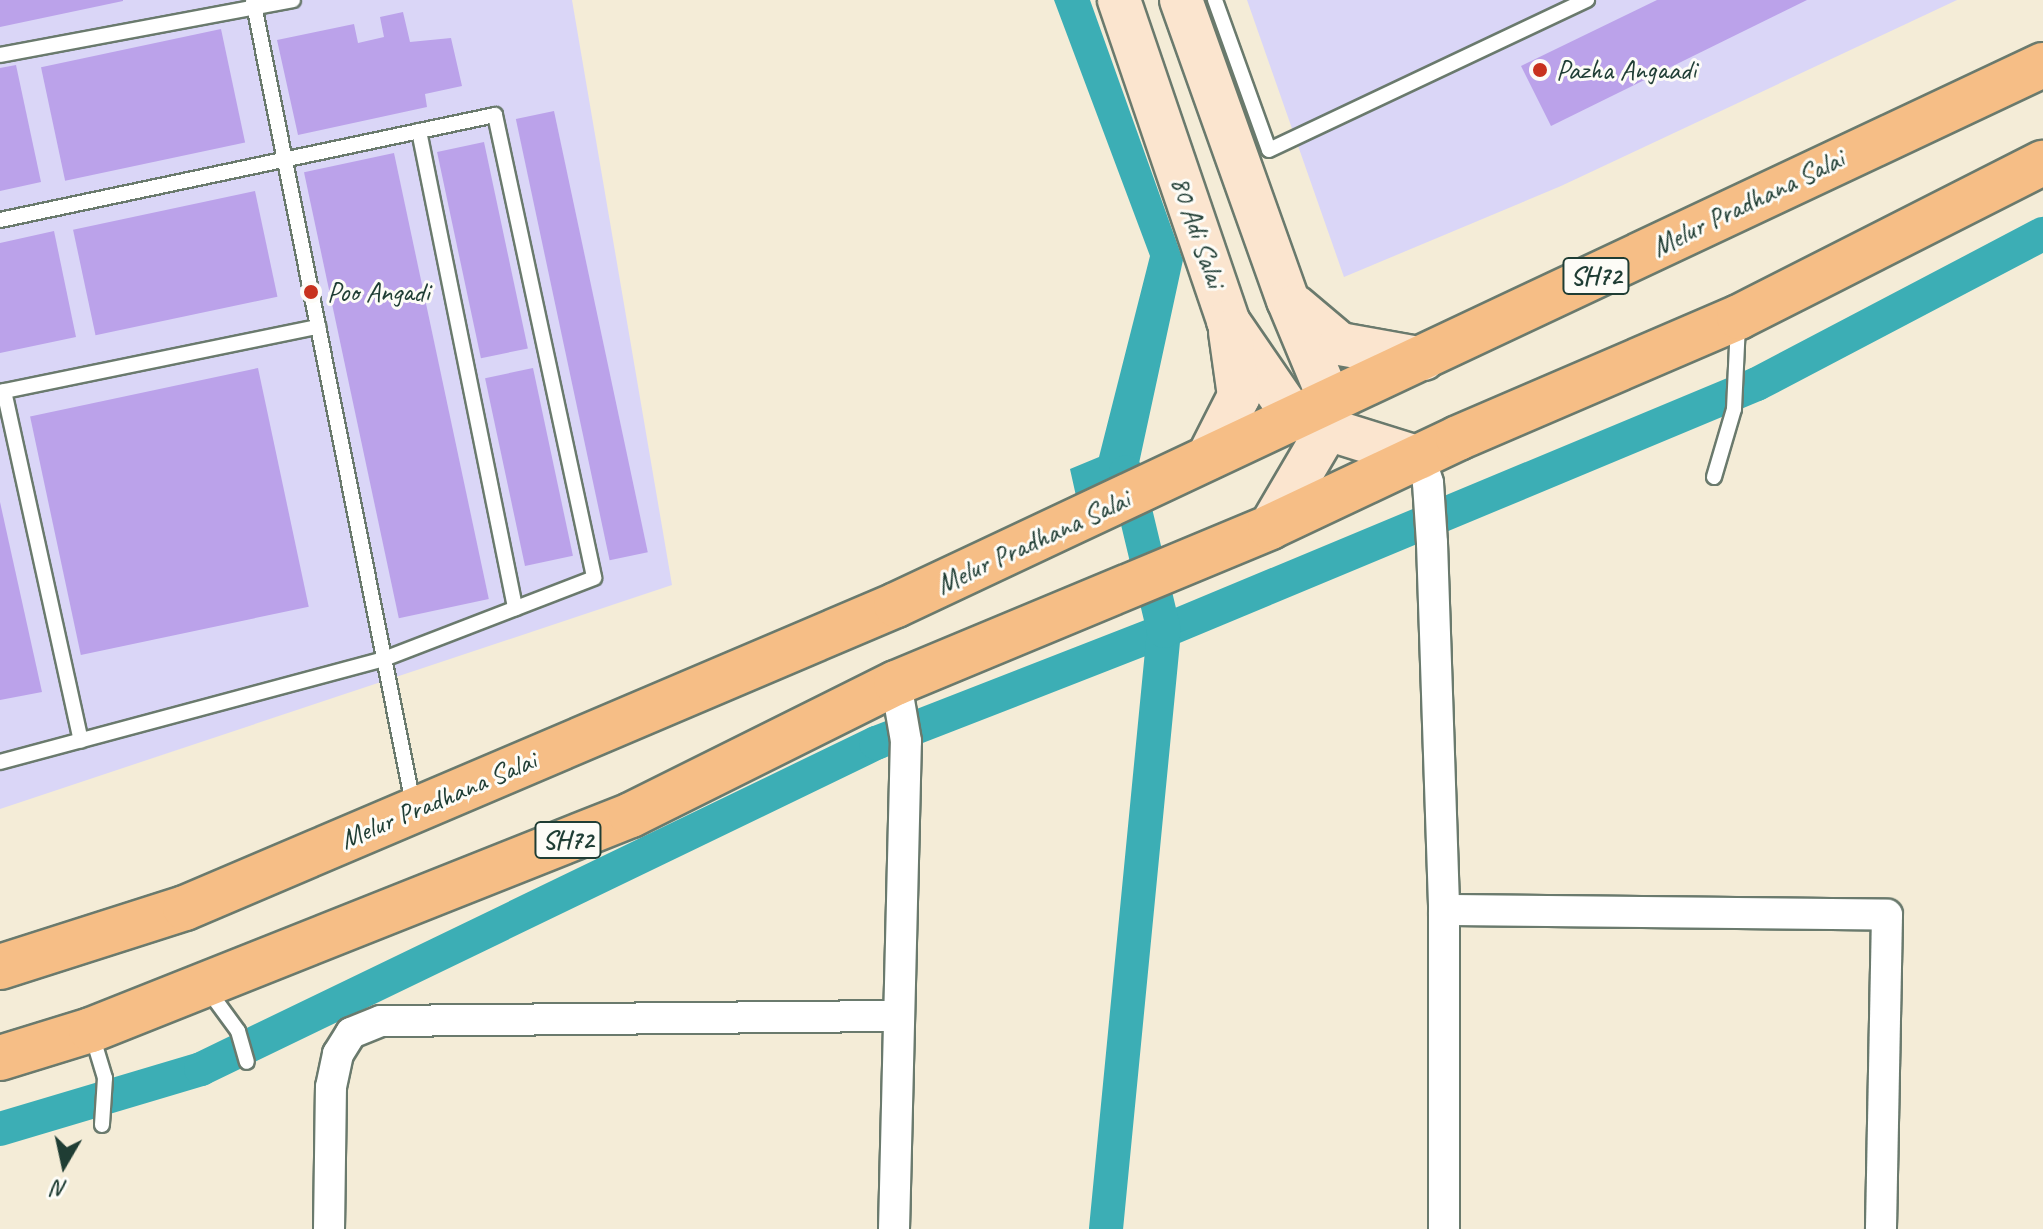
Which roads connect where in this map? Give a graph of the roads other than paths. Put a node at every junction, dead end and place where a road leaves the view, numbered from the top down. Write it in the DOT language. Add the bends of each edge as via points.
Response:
graph roads {
  1 [pos="293,0"];
  2 [pos="1119,0"];
  3 [pos="1181,0"];
  4 [pos="1215,0"];
  5 [pos="1587,0"];
  6 [pos="253,4"];
  7 [pos="0,55"];
  8 [pos="2043,65"];
  9 [pos="419,131"];
  10 [pos="285,159"];
  11 [pos="2043,163"];
  12 [pos="0,220"];
  13 [pos="1288,300"];
  14 [pos="1739,317"];
  15 [pos="1228,321"];
  16 [pos="318,327"];
  17 [pos="1424,359"];
  18 [pos="2,392"];
  19 [pos="1317,416"];
  20 [pos="1207,459"];
  21 [pos="1424,470"];
  22 [pos="1714,477"];
  23 [pos="1270,527"];
  24 [pos="515,608"];
  25 [pos="384,659"];
  26 [pos="896,683"];
  27 [pos="81,741"];
  28 [pos="0,762"];
  29 [pos="414,810"];
  30 [pos="1444,910"];
  31 [pos="0,967"];
  32 [pos="203,984"];
  33 [pos="896,1016"];
  34 [pos="91,1030"];
  35 [pos="0,1058"];
  36 [pos="247,1062"];
  37 [pos="102,1125"];
  38 [pos="329,1229"];
  39 [pos="894,1229"];
  40 [pos="1444,1229"];
  41 [pos="1881,1229"];
  1 -- 6 [label="lane"];
  2 -- 15 [label="main road, 80 Adi Salai"];
  3 -- 13 [label="main road"];
  4 -- 5 [label="lane" via="1269,150"];
  6 -- 7 [label="lane"];
  6 -- 10 [label="lane"];
  8 -- 17 [label="main road, Melur Pradhana Salai / SH72"];
  9 -- 10 [label="lane"];
  9 -- 24 [label="lane"];
  9 -- 24 [label="lane" via="495,115 594,578"];
  10 -- 12 [label="lane"];
  10 -- 16 [label="lane"];
  11 -- 14 [label="main road, SH72"];
  13 -- 17 [label="main road" via="1340,344"];
  13 -- 19 [label="main road"];
  14 -- 21 [label="main road, SH72"];
  14 -- 22 [label="lane" via="1734,409"];
  15 -- 19 [label="main road, 80 Adi Salai"];
  15 -- 20 [label="main road" via="1239,396"];
  16 -- 18 [label="lane"];
  16 -- 25 [label="lane"];
  17 -- 19 [label="main road, Melur Pradhana Salai / SH72"];
  18 -- 27 [label="lane"];
  19 -- 20 [label="main road, Melur Pradhana Salai / SH72"];
  19 -- 21 [label="main road"];
  19 -- 23 [label="main road"];
  20 -- 29 [label="main road, Melur Pradhana Salai / SH72" via="896,605"];
  21 -- 23 [label="main road, SH72"];
  21 -- 30 [label="street" via="1432,543"];
  23 -- 26 [label="main road, SH72"];
  24 -- 25 [label="lane"];
  25 -- 27 [label="lane"];
  25 -- 29 [label="lane"];
  26 -- 32 [label="main road, SH72" via="631,815"];
  26 -- 33 [label="street" via="906,741"];
  27 -- 28 [label="lane"];
  29 -- 31 [label="main road, Melur Pradhana Salai / SH72" via="185,908"];
  30 -- 40 [label="street"];
  30 -- 41 [label="street" via="1887,915"];
  32 -- 34 [label="main road, SH72"];
  32 -- 36 [label="lane" via="238,1031"];
  33 -- 38 [label="street" via="381,1021 351,1033 338,1054 331,1087"];
  33 -- 39 [label="street"];
  34 -- 35 [label="main road, SH72"];
  34 -- 37 [label="lane" via="105,1078"];
}
